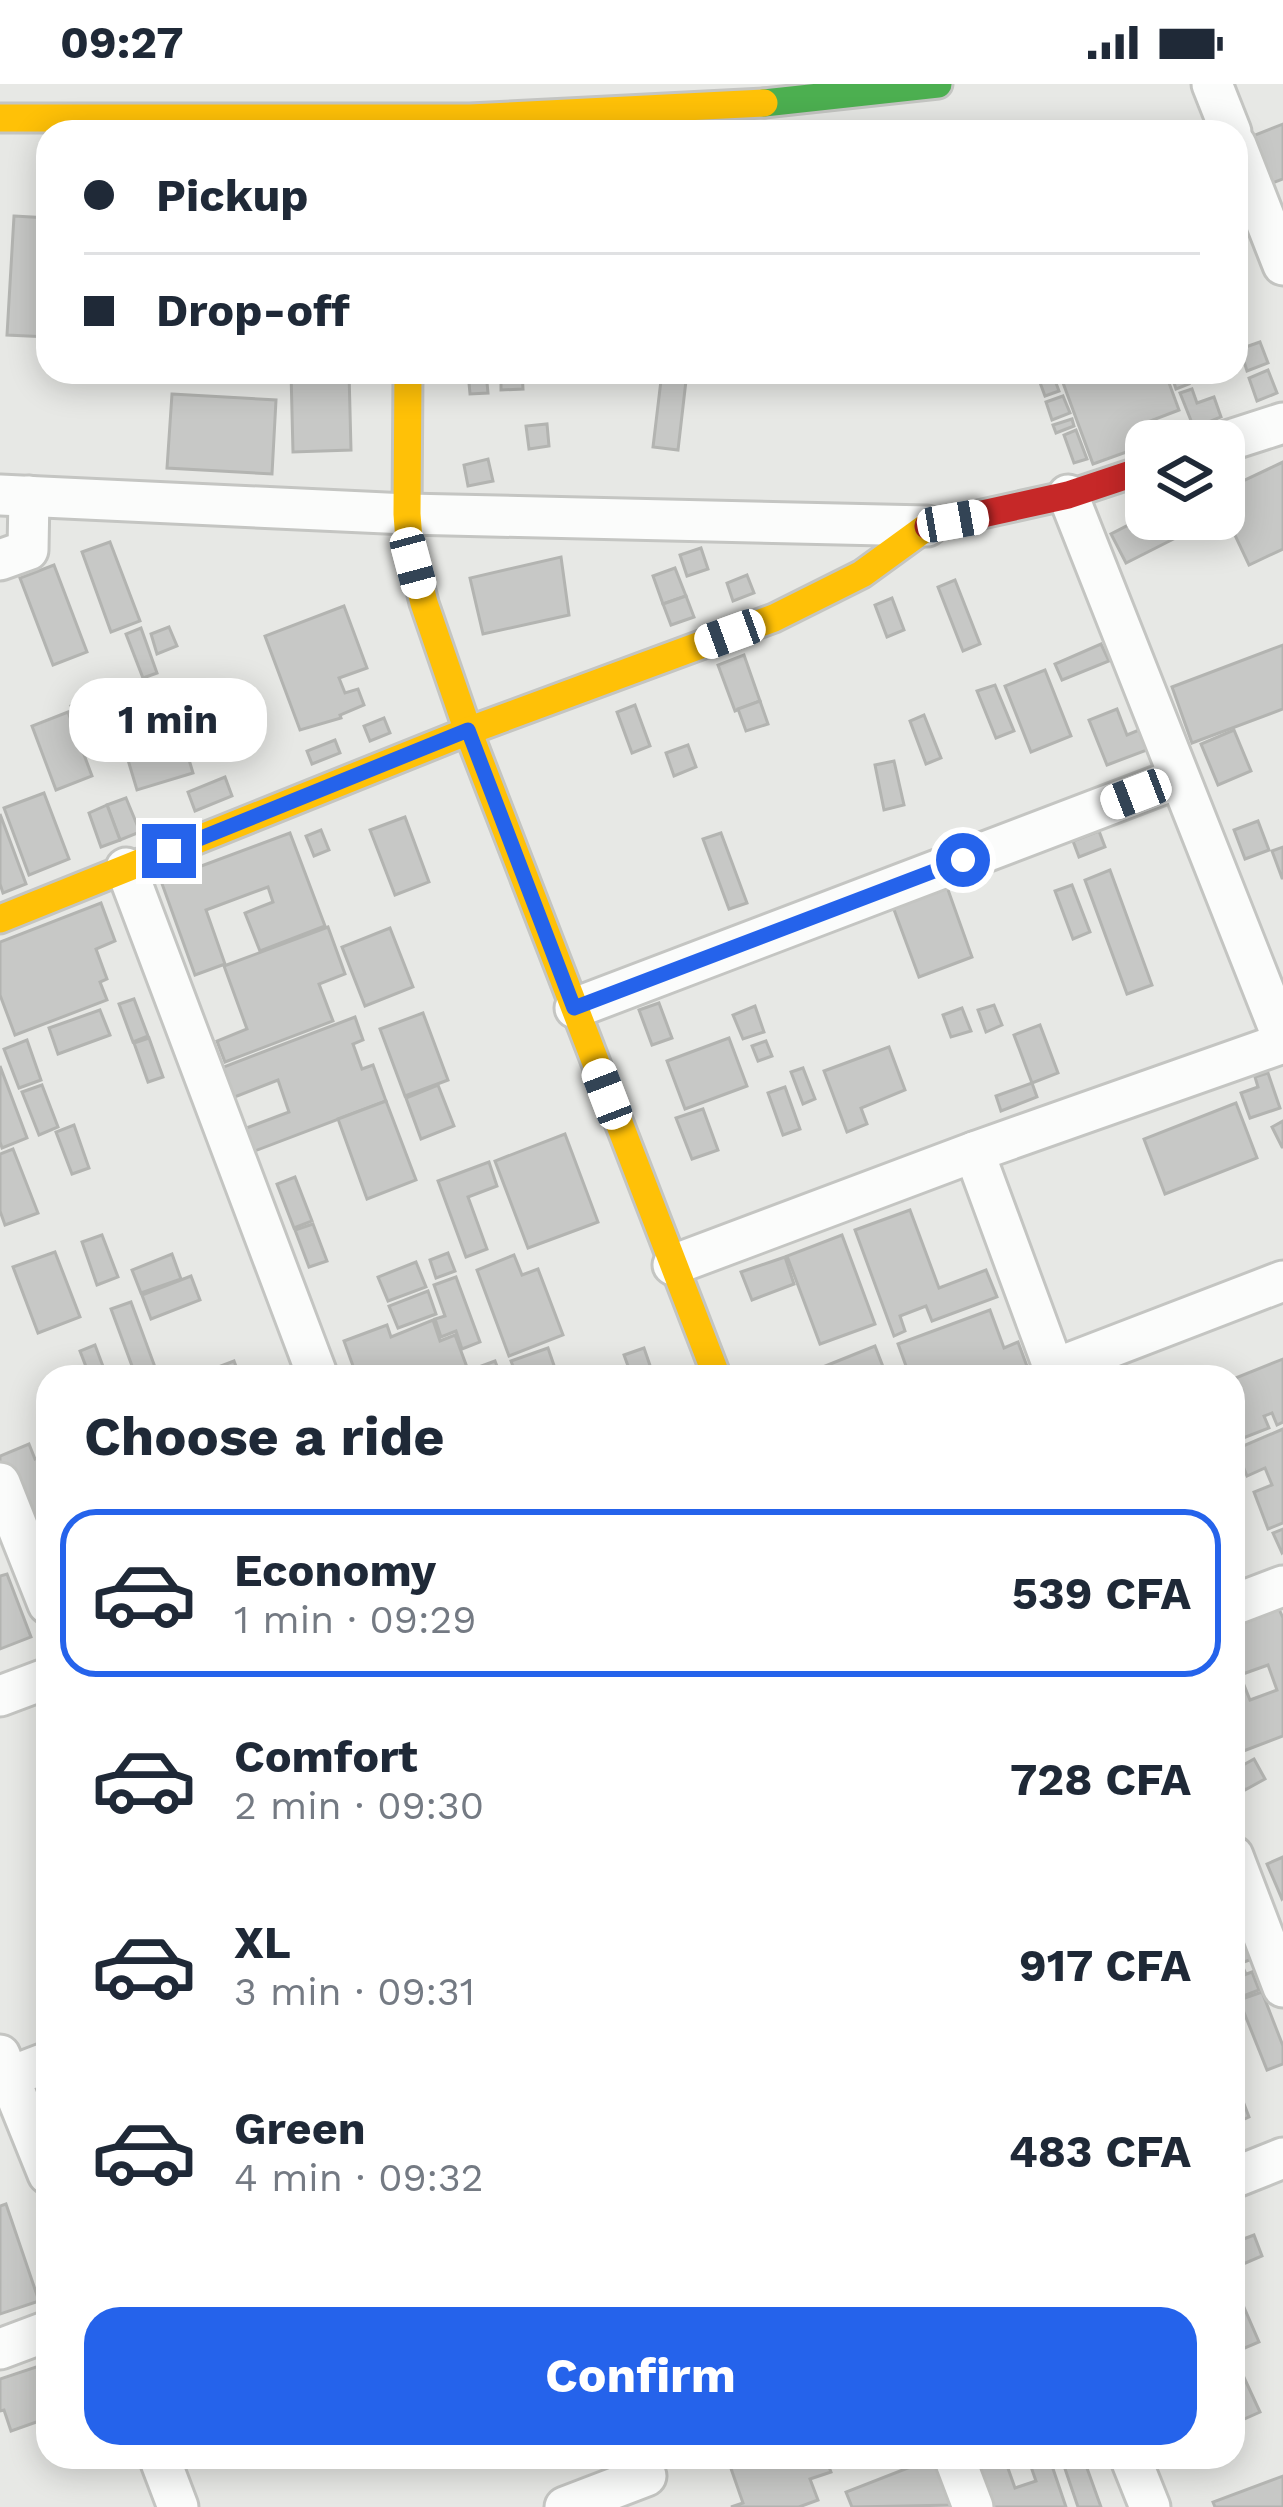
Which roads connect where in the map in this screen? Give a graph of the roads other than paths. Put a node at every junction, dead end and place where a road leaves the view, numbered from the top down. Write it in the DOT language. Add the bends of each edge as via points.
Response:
graph roads {
  1 [pos="938,84"];
  2 [pos="1212,84"];
  3 [pos="411,112"];
  4 [pos="0,118"];
  5 [pos="1226,120"];
  6 [pos="1248,176"];
  7 [pos="1283,265"];
  8 [pos="408,384"];
  9 [pos="1283,423"];
  10 [pos="1245,435"];
  11 [pos="1125,476"];
  12 [pos="1068,495"];
  13 [pos="14,496"];
  14 [pos="406,514"];
  15 [pos="927,526"];
  16 [pos="0,560"];
  17 [pos="468,730"];
  18 [pos="1179,778"];
  19 [pos="126,868"];
  20 [pos="0,919"];
  21 [pos="574,1008"];
  22 [pos="1283,1041"];
  23 [pos="974,1152"];
  24 [pos="673,1265"];
  25 [pos="1283,1281"];
  26 [pos="314,1365"];
  27 [pos="712,1365"];
  28 [pos="1052,1365"];
  29 [pos="1075,1365"];
  30 [pos="0,1483"];
  31 [pos="36,1574"];
  32 [pos="1283,1586"];
  33 [pos="1245,1601"];
  34 [pos="36,1682"];
  35 [pos="0,1696"];
  36 [pos="1245,1887"];
  37 [pos="1283,1987"];
  38 [pos="36,2063"];
  39 [pos="4,2066"];
  40 [pos="36,2145"];
  41 [pos="1283,2158"];
  42 [pos="1245,2173"];
  43 [pos="36,2336"];
  44 [pos="0,2349"];
  45 [pos="164,2469"];
  46 [pos="959,2469"];
  47 [pos="1135,2469"];
  48 [pos="648,2480"];
  49 [pos="178,2507"];
  50 [pos="566,2507"];
  51 [pos="973,2507"];
  52 [pos="1150,2507"];
  1 -- 3 [label="street" via="770,105"];
  2 -- 5 [label="street"];
  3 -- 4 [label="street"];
  6 -- 7 [label="street"];
  8 -- 14 [label="street"];
  9 -- 10 [label="street"];
  11 -- 12 [label="street"];
  12 -- 15 [label="street"];
  12 -- 18 [label="street"];
  13 -- 14 [label="street"];
  13 -- 16 [label="street" via="28,550"];
  14 -- 15 [label="street"];
  14 -- 17 [label="street" via="424,603"];
  15 -- 17 [label="street" via="820,598"];
  17 -- 19 [label="street"];
  17 -- 21 [label="street"];
  18 -- 21 [label="street"];
  18 -- 22 [label="street"];
  19 -- 20 [label="street"];
  19 -- 26 [label="street"];
  21 -- 24 [label="street"];
  22 -- 23 [label="street"];
  23 -- 24 [label="street"];
  23 -- 28 [label="street"];
  24 -- 27 [label="street"];
  25 -- 29 [label="street"];
  30 -- 31 [label="street"];
  32 -- 33 [label="street"];
  34 -- 35 [label="street"];
  36 -- 37 [label="street"];
  38 -- 39 [label="street"];
  39 -- 40 [label="street"];
  41 -- 42 [label="street"];
  43 -- 44 [label="street"];
  45 -- 49 [label="street"];
  46 -- 51 [label="street"];
  47 -- 52 [label="street"];
  48 -- 50 [label="street"];
}
